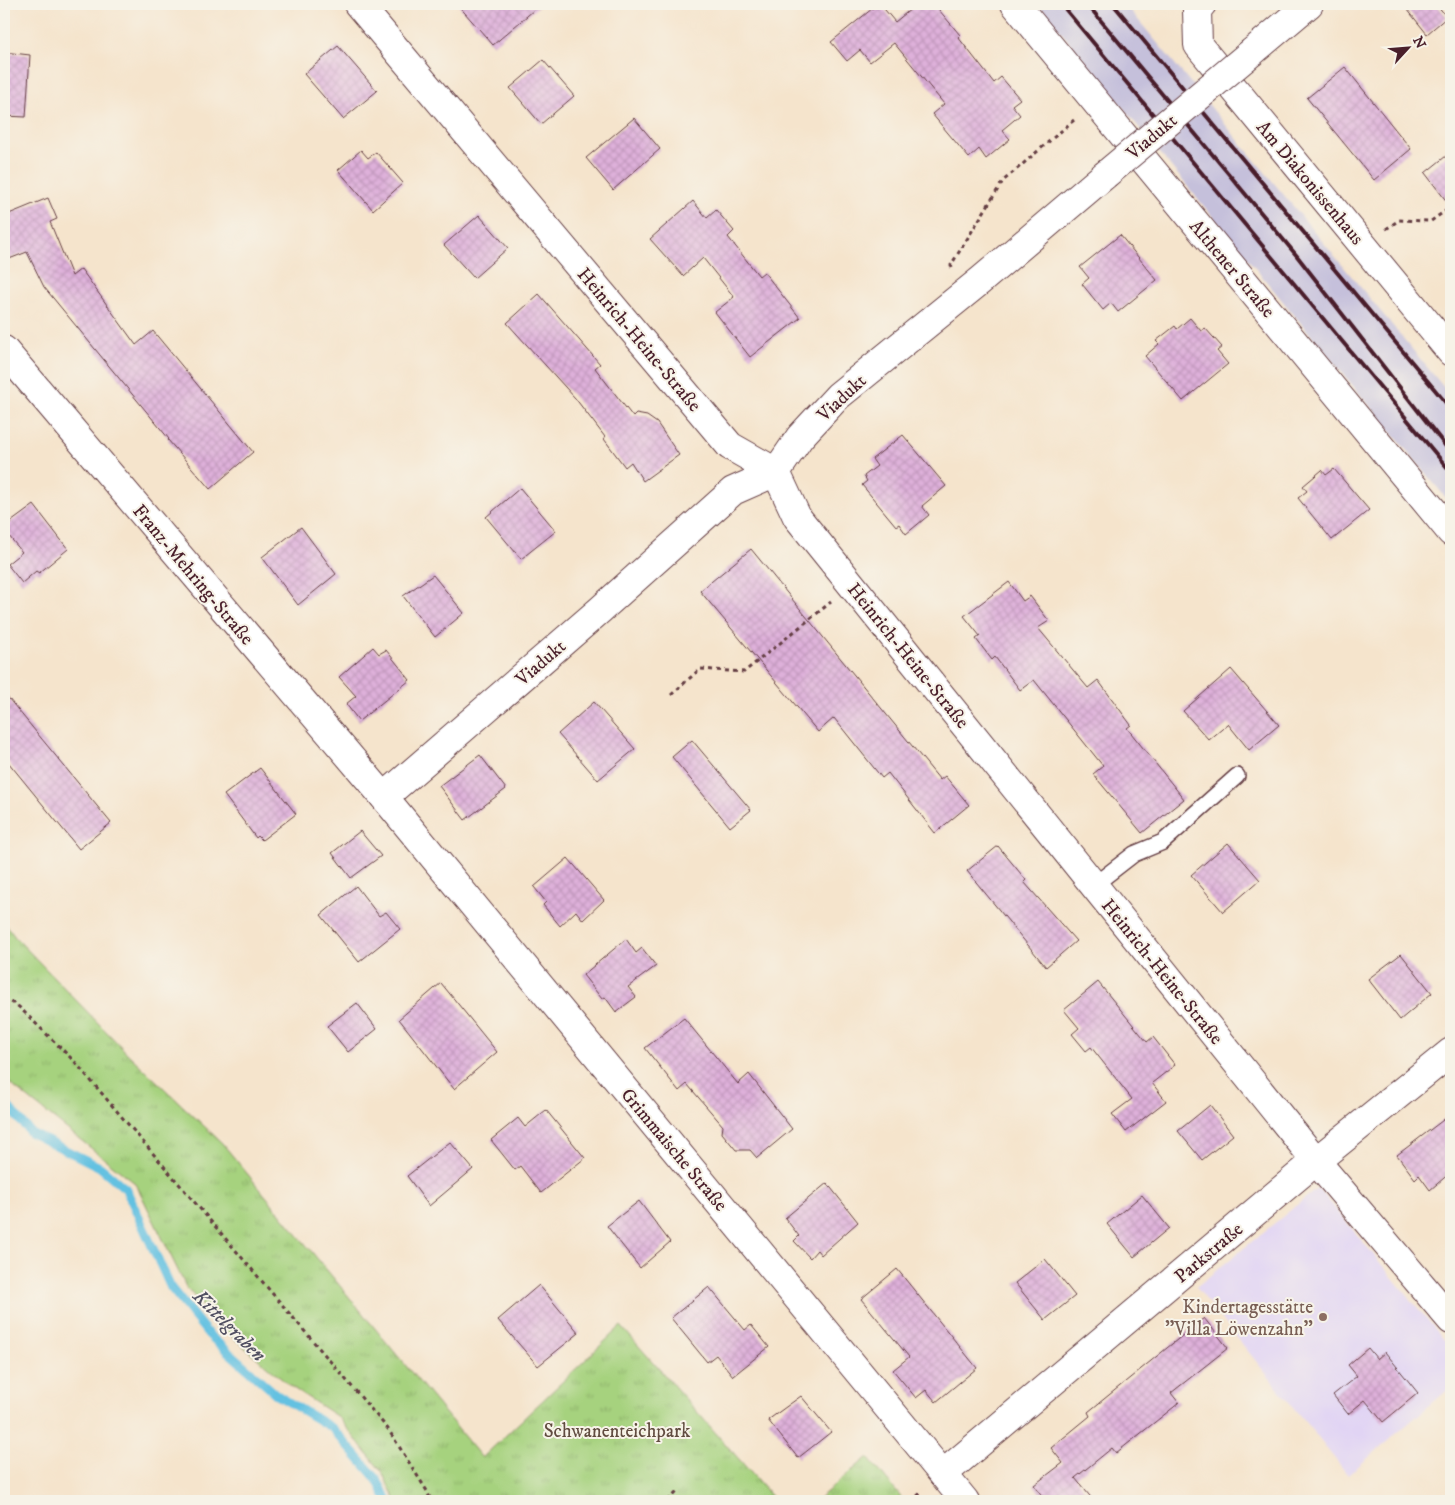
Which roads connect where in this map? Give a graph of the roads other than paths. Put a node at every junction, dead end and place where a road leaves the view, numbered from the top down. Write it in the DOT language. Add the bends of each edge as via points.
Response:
graph roads {
  1 [pos="358,4"];
  2 [pos="1015,4"];
  3 [pos="1202,4"];
  4 [pos="1309,4"];
  5 [pos="4,350"];
  6 [pos="1451,352"];
  7 [pos="776,472"];
  8 [pos="1451,532"];
  9 [pos="1237,776"];
  10 [pos="384,797"];
  11 [pos="1094,885"];
  12 [pos="1451,1052"];
  13 [pos="1316,1161"];
  14 [pos="1451,1320"];
  15 [pos="943,1474"];
  16 [pos="965,1501"];
  1 -- 7 [label="street, Heinrich-Heine-Straße" via="730,446"];
  2 -- 8 [label="street, Althener Straße"];
  3 -- 6 [label="street, Am Diakonissenhaus" via="1197,10 1198,45"];
  4 -- 7 [label="street, Viadukt, bridge" via="838,396 800,437"];
  5 -- 10 [label="street, Franz-Mehring-Straße"];
  7 -- 10 [label="street, Viadukt" via="733,491"];
  7 -- 11 [label="street, Heinrich-Heine-Straße" via="797,517"];
  9 -- 11 [label="lane" via="1163,842 1134,854"];
  10 -- 15 [label="street, Grimmaische Straße"];
  11 -- 13 [label="street, Heinrich-Heine-Straße"];
  12 -- 13 [label="street, Parkstraße"];
  13 -- 14 [label="street, Heinrich-Heine-Straße"];
  13 -- 15 [label="street, Parkstraße"];
  15 -- 16 [label="street, Grimmaische Straße"];
}
